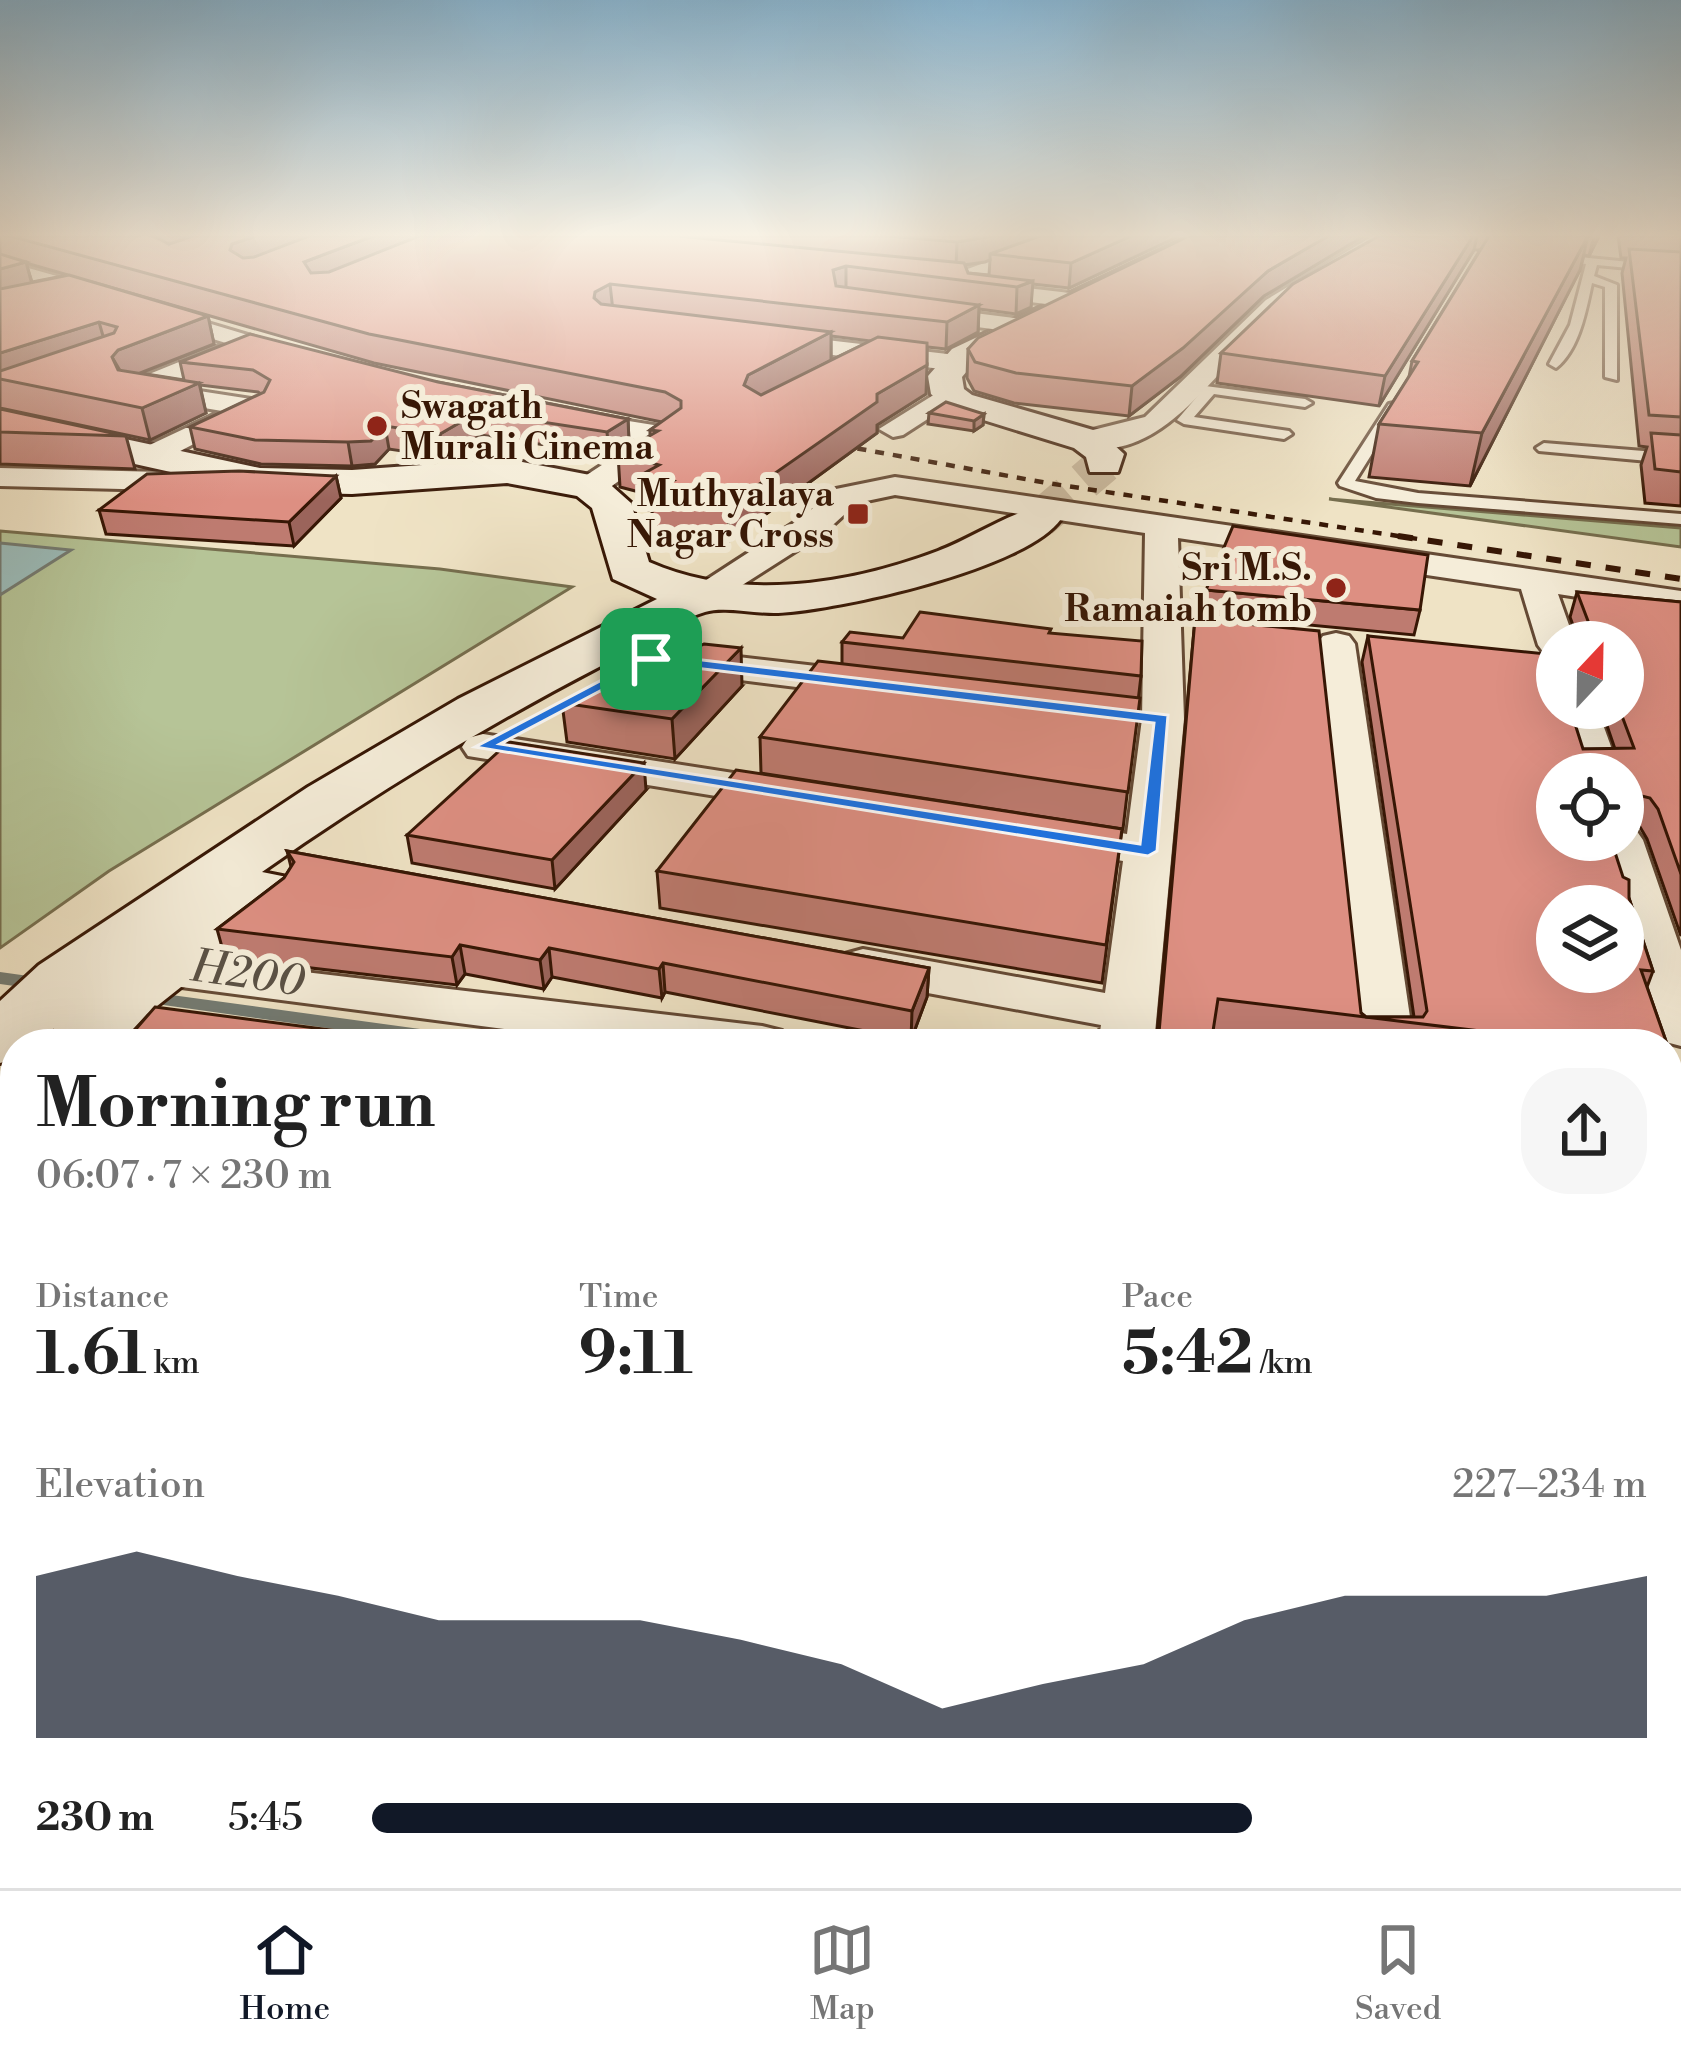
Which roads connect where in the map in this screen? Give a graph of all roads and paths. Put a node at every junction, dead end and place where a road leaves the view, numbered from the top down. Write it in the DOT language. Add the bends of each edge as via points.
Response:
graph roads {
  1 [pos="185,324"];
  2 [pos="1006,324"];
  3 [pos="1025,324"];
  4 [pos="1257,324"];
  5 [pos="1576,324"];
  6 [pos="1611,324"];
  7 [pos="1021,326"];
  8 [pos="731,336"];
  9 [pos="247,344"];
  10 [pos="873,353"];
  11 [pos="1556,364"];
  12 [pos="836,373"];
  13 [pos="1612,377"];
  14 [pos="952,378"];
  15 [pos="1201,388"];
  16 [pos="1402,393"];
  17 [pos="1305,403"];
  18 [pos="251,407"];
  19 [pos="535,414"];
  20 [pos="0,423"];
  21 [pos="893,429"];
  22 [pos="1284,434"];
  23 [pos="1544,448"];
  24 [pos="1095,452"];
  25 [pos="149,456"];
  26 [pos="1681,459"];
  27 [pos="0,477"];
  28 [pos="260,480"];
  29 [pos="590,487"];
  30 [pos="1681,519"];
  31 [pos="1040,520"];
  32 [pos="1160,526"];
  33 [pos="1536,581"];
  34 [pos="719,599"];
  35 [pos="1681,602"];
  36 [pos="1543,621"];
  37 [pos="1160,626"];
  38 [pos="1204,631"];
  39 [pos="1336,644"];
  40 [pos="651,659"];
  41 [pos="907,689"];
  42 [pos="1116,713"];
  43 [pos="1162,719"];
  44 [pos="483,747"];
  45 [pos="827,800"];
  46 [pos="1010,829"];
  47 [pos="1148,851"];
  48 [pos="1627,861"];
  49 [pos="808,955"];
  50 [pos="86,1004"];
  51 [pos="508,1029"];
  52 [pos="1128,1029"];
  53 [pos="1384,1029"];
  54 [pos="1681,1029"];
  1 -- 9 [label="street"];
  2 -- 7 [label="street"];
  3 -- 7 [label="street"];
  4 -- 15 [label="street"];
  5 -- 11 [label="lane"];
  6 -- 13 [label="lane"];
  7 -- 14 [label="street"];
  8 -- 10 [label="street"];
  9 -- 18 [label="street" via="309,380"];
  9 -- 18 [label="street" via="136,389"];
  10 -- 12 [label="street"];
  10 -- 14 [label="street"];
  14 -- 21 [label="street"];
  14 -- 24 [label="street" via="972,406"];
  15 -- 17 [label="lane"];
  15 -- 22 [label="lane" via="1184,420"];
  15 -- 24 [label="street" via="1155,423"];
  16 -- 30 [label="lane" via="1346,483 1418,498"];
  18 -- 25 [label="street"];
  19 -- 29 [label="street" via="666,436"];
  20 -- 25 [label="street"];
  23 -- 26 [label="lane"];
  25 -- 28 [label="street"];
  27 -- 28 [label="street"];
  28 -- 29 [label="street" via="507,471"];
  29 -- 34 [label="street" via="610,503 629,570 652,585"];
  31 -- 34 [label="street" via="936,567 806,595"];
  32 -- 33 [label="street"];
  32 -- 34 [label="street" via="874,487 848,496"];
  32 -- 37 [label="street"];
  33 -- 35 [label="street"];
  33 -- 36 [label="street"];
  34 -- 40 [label="street"];
  34 -- 50 [label="street" via="477,710 328,799"];
  37 -- 38 [label="street"];
  37 -- 43 [label="street"];
  39 -- 53 [label="street"];
  40 -- 41 [label="street"];
  40 -- 44 [label="street"];
  42 -- 43 [label="street"];
  43 -- 47 [label="street"];
  44 -- 45 [label="street"];
  44 -- 50 [label="street" via="314,864"];
  46 -- 47 [label="street"];
  47 -- 52 [label="street"];
  48 -- 54 [label="street"];
  49 -- 52 [label="street"];
  50 -- 51 [label="street"];
}
